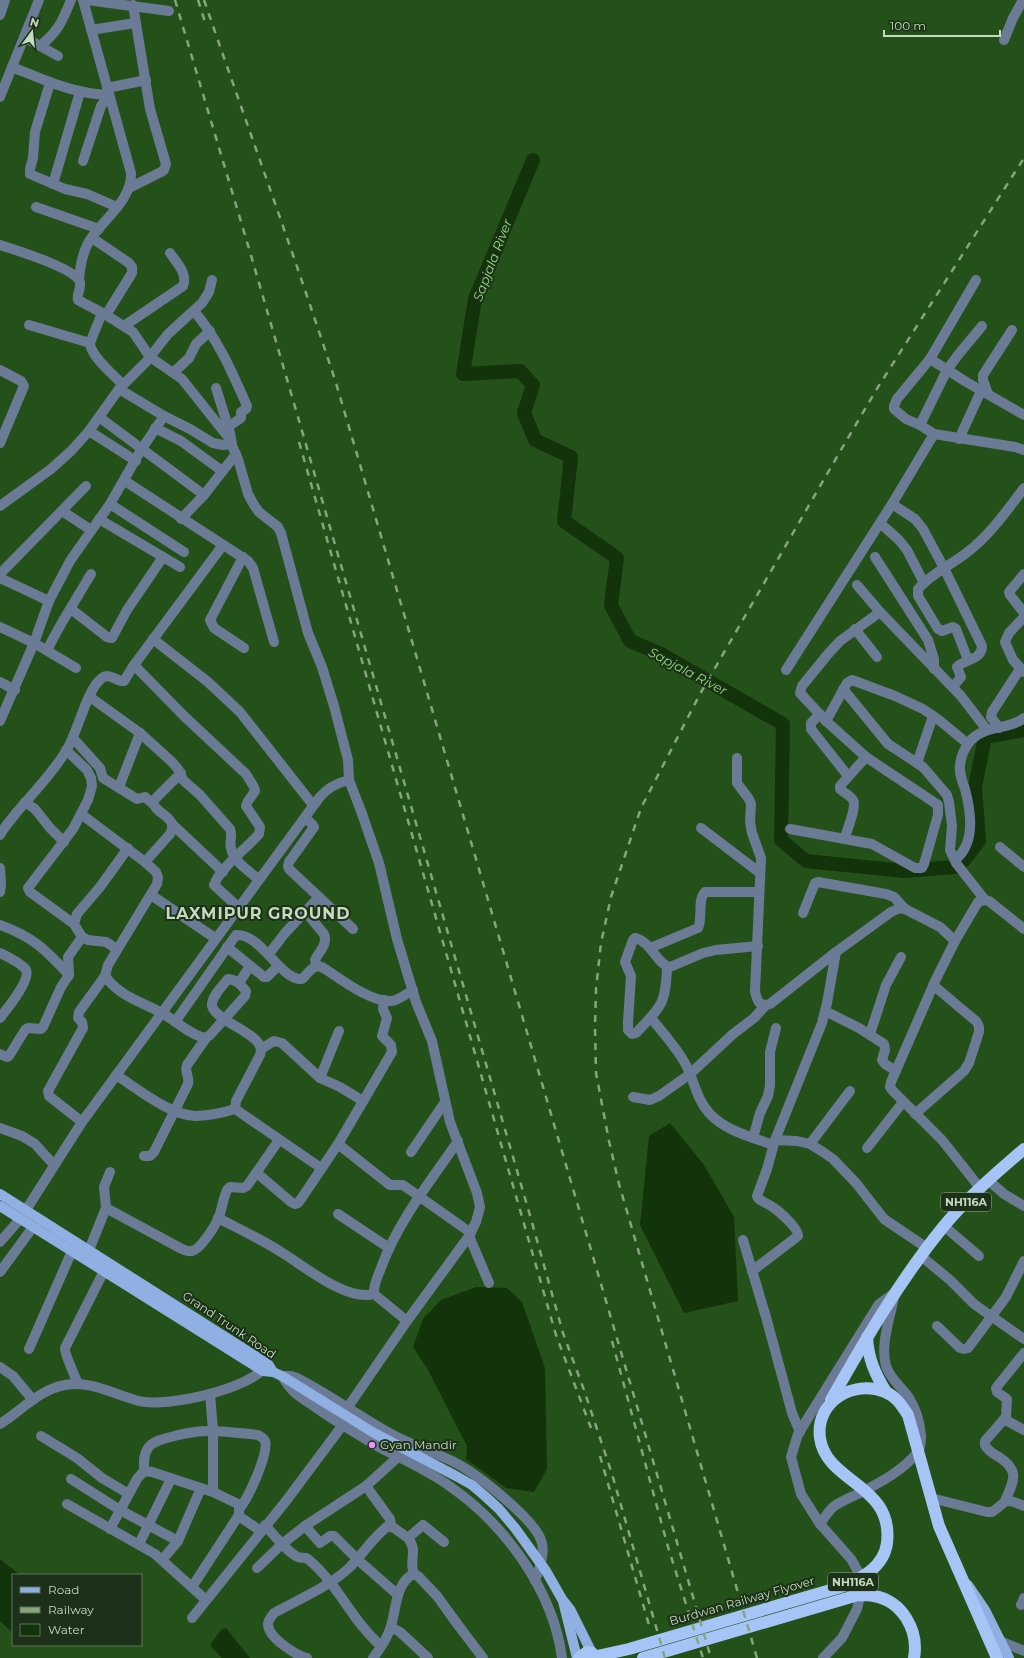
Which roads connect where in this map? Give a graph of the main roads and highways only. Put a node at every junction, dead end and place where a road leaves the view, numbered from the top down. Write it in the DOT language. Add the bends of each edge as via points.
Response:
graph roads {
  1 [pos="1024,1149"];
  2 [pos="0,1194"];
  3 [pos="0,1206"];
  4 [pos="23,1214"];
  5 [pos="867,1337"];
  6 [pos="272,1371"];
  7 [pos="886,1392"];
  8 [pos="826,1408"];
  9 [pos="957,1570"];
  10 [pos="562,1599"];
  11 [pos="596,1655"];
  12 [pos="578,1658"];
  13 [pos="643,1658"];
  14 [pos="914,1658"];
  15 [pos="997,1658"];
  16 [pos="1009,1658"];
  1 -- 5 [label="highway, NH116A" via="984,1184 944,1226"];
  2 -- 4 [label="main road, Grand Trunk Road"];
  3 -- 4 [label="main road, Grand Trunk Road"];
  4 -- 6 [label="main road, Grand Trunk Road" via="89,1250"];
  4 -- 6 [label="main road, Grand Trunk Road" via="33,1227"];
  5 -- 7 [label="highway" via="870,1361"];
  5 -- 8 [label="highway, NH116A"];
  6 -- 10 [label="main road, Burdwan Railway Flyover" via="374,1433 472,1485 486,1496 515,1528 546,1571"];
  7 -- 8 [label="highway" via="874,1388 857,1389 840,1395"];
  7 -- 9 [label="highway" via="898,1400 908,1415 930,1498"];
  8 -- 11 [label="highway, Burdwan Railway Flyover / NH116A" via="819,1427 822,1447 836,1466 878,1504 884,1514 888,1532 886,1546 875,1567 865,1576 841,1587 629,1649"];
  9 -- 15 [label="highway"];
  9 -- 16 [label="main road" via="979,1599"];
  10 -- 11 [label="main road, Burdwan Railway Flyover"];
  10 -- 12 [label="main road, Burdwan Railway Flyover"];
  11 -- 12 [label="highway, Burdwan Railway Flyover / NH116A" via="587,1652"];
  13 -- 14 [label="highway, NH116A" via="858,1595 883,1598 902,1612 914,1636"];
}
